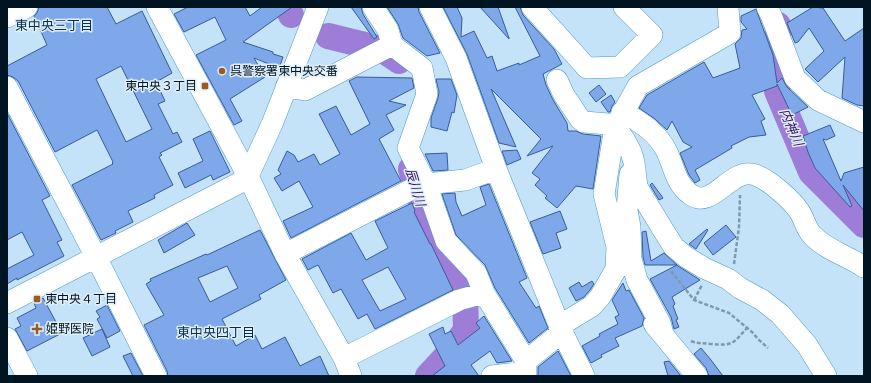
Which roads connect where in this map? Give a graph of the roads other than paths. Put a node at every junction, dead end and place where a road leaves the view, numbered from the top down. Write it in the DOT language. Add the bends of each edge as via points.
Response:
graph roads {
  1 [pos="27,7"];
  2 [pos="318,7"];
  3 [pos="372,7"];
  4 [pos="430,7"];
  5 [pos="532,7"];
  6 [pos="624,7"];
  7 [pos="728,7"];
  8 [pos="766,7"];
  9 [pos="163,9"];
  10 [pos="7,17"];
  11 [pos="384,50"];
  12 [pos="557,80"];
  13 [pos="286,87"];
  14 [pos="7,88"];
  15 [pos="619,119"];
  16 [pos="864,122"];
  17 [pos="632,156"];
  18 [pos="496,169"];
  19 [pos="248,176"];
  20 [pos="419,187"];
  21 [pos="286,254"];
  22 [pos="96,256"];
  23 [pos="864,267"];
  24 [pos="616,269"];
  25 [pos="471,296"];
  26 [pos="7,303"];
  27 [pos="560,329"];
  28 [pos="664,335"];
  29 [pos="7,338"];
  30 [pos="347,367"];
  31 [pos="526,370"];
  32 [pos="27,376"];
  33 [pos="156,376"];
  34 [pos="492,376"];
  35 [pos="584,376"];
  36 [pos="697,376"];
  37 [pos="826,376"];
  1 -- 10 [label="street"];
  2 -- 13 [label="street"];
  3 -- 11 [label="street" via="388,30"];
  4 -- 18 [label="street" via="456,58"];
  5 -- 6 [label="street" via="587,68 620,67 652,35"];
  7 -- 15 [label="street" via="730,33 638,86"];
  8 -- 16 [label="street" via="795,78 818,100"];
  9 -- 19 [label="street"];
  11 -- 13 [label="street" via="305,90"];
  11 -- 20 [label="street" via="422,68 427,94 408,148"];
  12 -- 15 [label="street" via="564,95 584,122 608,124"];
  13 -- 19 [label="street"];
  14 -- 22 [label="street"];
  15 -- 17 [label="street"];
  15 -- 23 [label="street" via="636,119 654,134 666,150 674,173 689,194 704,198 738,176 758,176 773,186 798,210 811,234"];
  15 -- 24 [label="street" via="604,194 617,246"];
  17 -- 28 [label="street" via="627,210 631,259 637,280"];
  17 -- 37 [label="street" via="637,187 674,247 704,268 762,300 780,314 807,345"];
  18 -- 20 [label="street" via="465,180"];
  18 -- 27 [label="street"];
  19 -- 21 [label="street"];
  19 -- 22 [label="street" via="240,183"];
  20 -- 21 [label="street"];
  20 -- 25 [label="street" via="446,242 476,274"];
  21 -- 30 [label="street"];
  22 -- 26 [label="street"];
  22 -- 33 [label="street"];
  24 -- 27 [label="street" via="592,306"];
  24 -- 28 [label="street"];
  25 -- 30 [label="street"];
  25 -- 31 [label="street"];
  27 -- 31 [label="street"];
  27 -- 35 [label="street"];
  28 -- 36 [label="street"];
  29 -- 32 [label="street"];
  31 -- 34 [label="street"];
}
